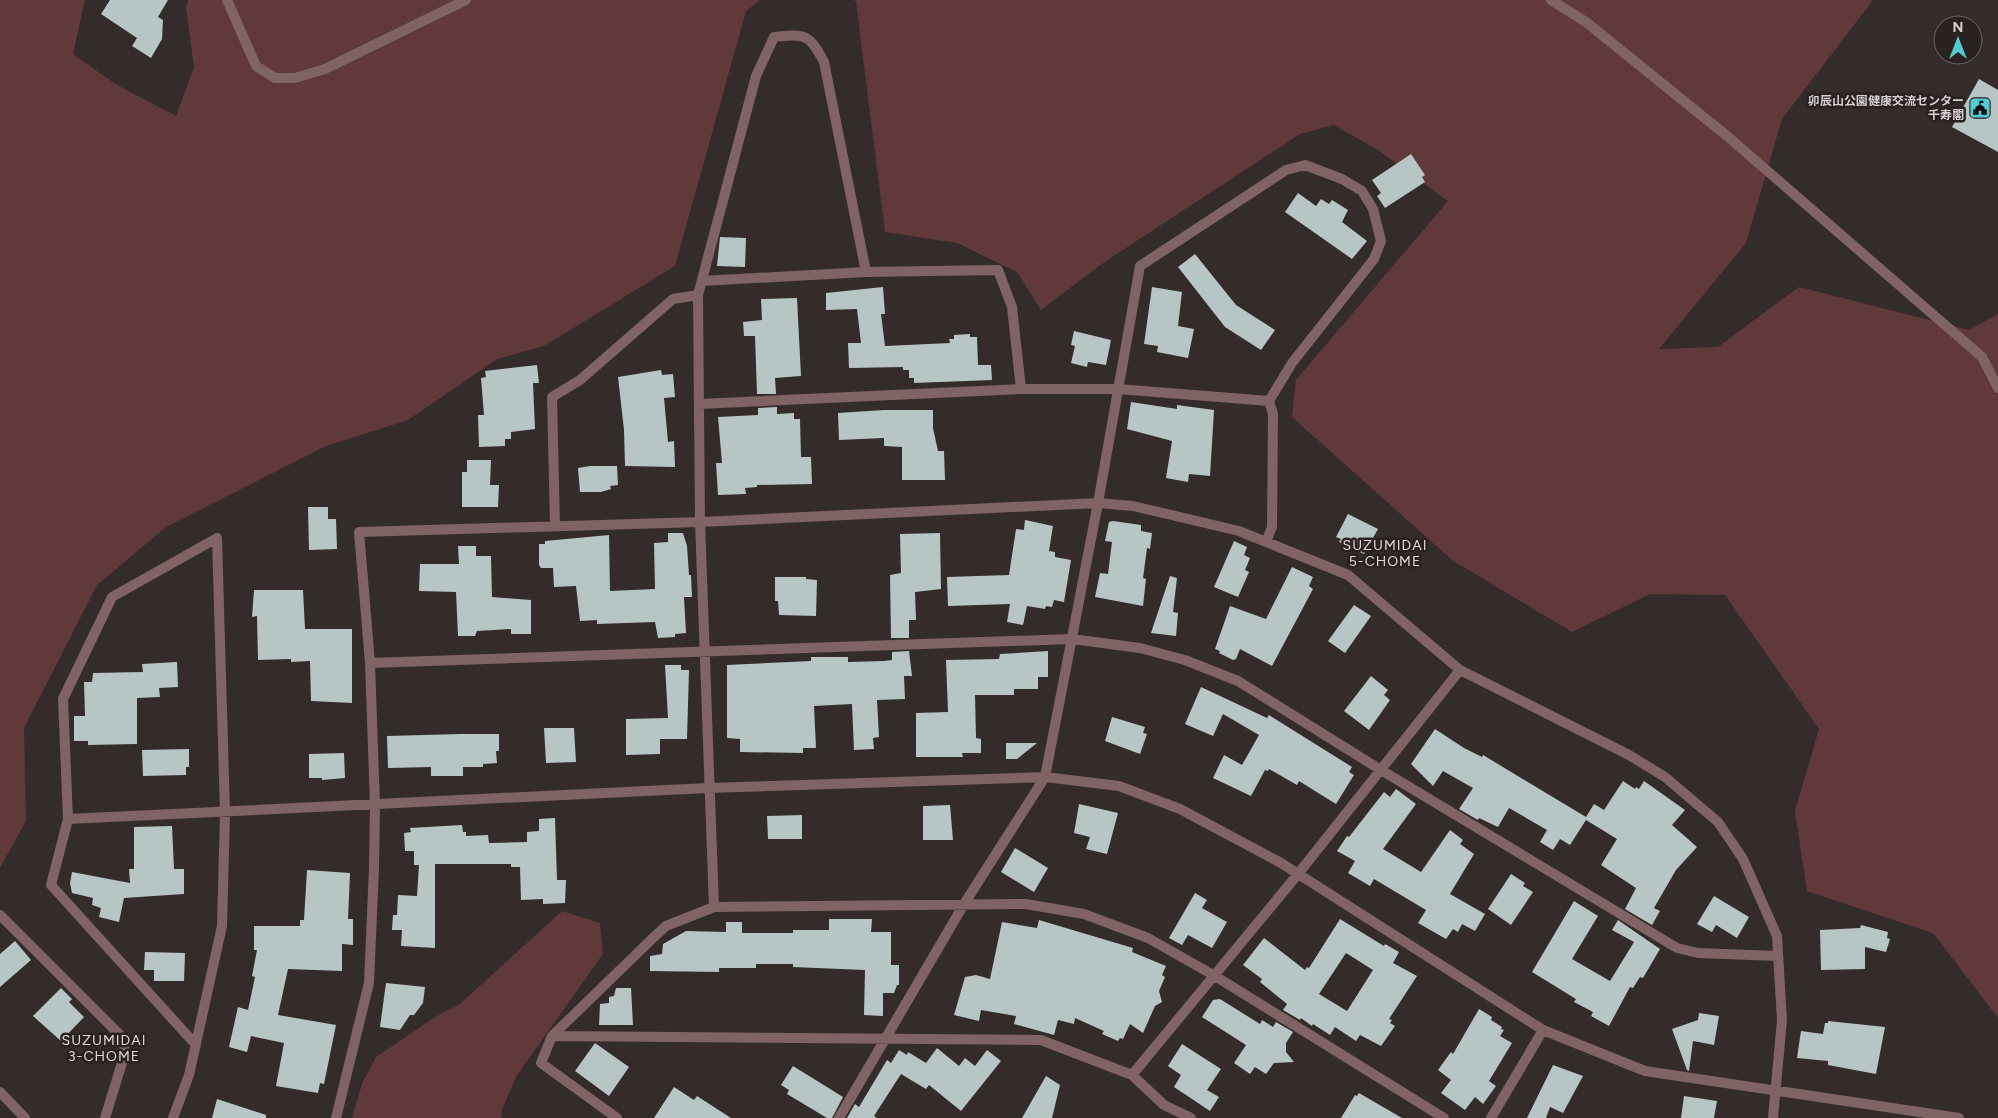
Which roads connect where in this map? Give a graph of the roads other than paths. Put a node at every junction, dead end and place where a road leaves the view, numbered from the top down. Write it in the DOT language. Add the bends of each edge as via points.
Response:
graph roads {
  1 [pos="228,0"];
  2 [pos="466,0"];
  3 [pos="1551,0"];
  4 [pos="866,272"];
  5 [pos="702,281"];
  6 [pos="698,295"];
  7 [pos="1998,388"];
  8 [pos="1021,389"];
  9 [pos="1118,389"];
  10 [pos="1269,401"];
  11 [pos="699,404"];
  12 [pos="1098,503"];
  13 [pos="700,522"];
  14 [pos="555,526"];
  15 [pos="1266,542"];
  16 [pos="1072,639"];
  17 [pos="704,652"];
  18 [pos="370,664"];
  19 [pos="1460,670"];
  20 [pos="1381,770"];
  21 [pos="1045,777"];
  22 [pos="708,788"];
  23 [pos="376,805"];
  24 [pos="225,813"];
  25 [pos="68,819"];
  26 [pos="1298,874"];
  27 [pos="964,904"];
  28 [pos="714,907"];
  29 [pos="0,915"];
  30 [pos="1778,956"];
  31 [pos="1215,976"];
  32 [pos="1543,1030"];
  33 [pos="552,1036"];
  34 [pos="886,1040"];
  35 [pos="196,1045"];
  36 [pos="1132,1076"];
  37 [pos="1776,1090"];
  38 [pos="0,1092"];
  39 [pos="25,1118"];
  40 [pos="105,1118"];
  41 [pos="173,1118"];
  42 [pos="336,1118"];
  43 [pos="617,1118"];
  44 [pos="840,1118"];
  45 [pos="1191,1118"];
  46 [pos="1444,1118"];
  47 [pos="1491,1118"];
  48 [pos="1773,1118"];
  49 [pos="1959,1118"];
  1 -- 2 [label="street" via="256,66 275,78 295,78 325,69"];
  3 -- 7 [label="street" via="1586,22 1727,136 1968,344 1982,357"];
  4 -- 5 [label="street"];
  4 -- 5 [label="street" via="824,62 815,44 801,34 774,37 756,76"];
  4 -- 8 [label="street" via="998,270 1012,307"];
  5 -- 6 [label="street"];
  6 -- 11 [label="street"];
  6 -- 14 [label="street" via="673,299 580,380 552,397"];
  8 -- 9 [label="street"];
  8 -- 11 [label="street"];
  9 -- 10 [label="street"];
  9 -- 10 [label="street" via="1140,266 1286,170 1306,165 1362,191 1373,209 1381,241 1374,259 1292,363"];
  9 -- 12 [label="street"];
  10 -- 15 [label="street" via="1273,414 1272,527"];
  11 -- 13 [label="street"];
  12 -- 13 [label="street"];
  12 -- 15 [label="street" via="1133,506 1239,530"];
  12 -- 16 [label="street"];
  13 -- 14 [label="street"];
  13 -- 17 [label="street"];
  14 -- 18 [label="street" via="359,532"];
  15 -- 19 [label="street" via="1348,576"];
  16 -- 17 [label="street"];
  16 -- 20 [label="street" via="1140,648 1185,660 1238,681"];
  16 -- 21 [label="street"];
  17 -- 18 [label="street"];
  17 -- 22 [label="street"];
  18 -- 23 [label="street"];
  19 -- 20 [label="street"];
  19 -- 30 [label="street" via="1629,755 1665,777 1718,822 1744,859 1777,936"];
  20 -- 26 [label="street"];
  20 -- 30 [label="street" via="1677,948 1698,953"];
  21 -- 22 [label="street"];
  21 -- 26 [label="street" via="1119,786 1180,809"];
  21 -- 27 [label="street"];
  22 -- 23 [label="street"];
  22 -- 28 [label="street"];
  23 -- 24 [label="street"];
  23 -- 42 [label="street" via="368,983"];
  24 -- 25 [label="street"];
  24 -- 25 [label="street" via="217,538 112,598 63,700"];
  24 -- 35 [label="street" via="222,926"];
  25 -- 35 [label="street" via="50,885"];
  26 -- 31 [label="street"];
  26 -- 32 [label="street"];
  27 -- 28 [label="street"];
  27 -- 31 [label="street" via="1026,904 1084,914 1148,938"];
  27 -- 34 [label="street"];
  28 -- 33 [label="street" via="666,926"];
  29 -- 40 [label="street" via="123,1038 125,1053"];
  30 -- 37 [label="street" via="1782,1020"];
  31 -- 36 [label="street"];
  31 -- 46 [label="street"];
  32 -- 37 [label="street" via="1645,1071"];
  32 -- 47 [label="street"];
  33 -- 34 [label="street"];
  33 -- 43 [label="street" via="541,1063"];
  34 -- 36 [label="street" via="1041,1040"];
  34 -- 44 [label="street"];
  35 -- 41 [label="street"];
  36 -- 45 [label="street" via="1164,1105"];
  37 -- 48 [label="street"];
  37 -- 49 [label="street"];
  38 -- 39 [label="street"];
}
